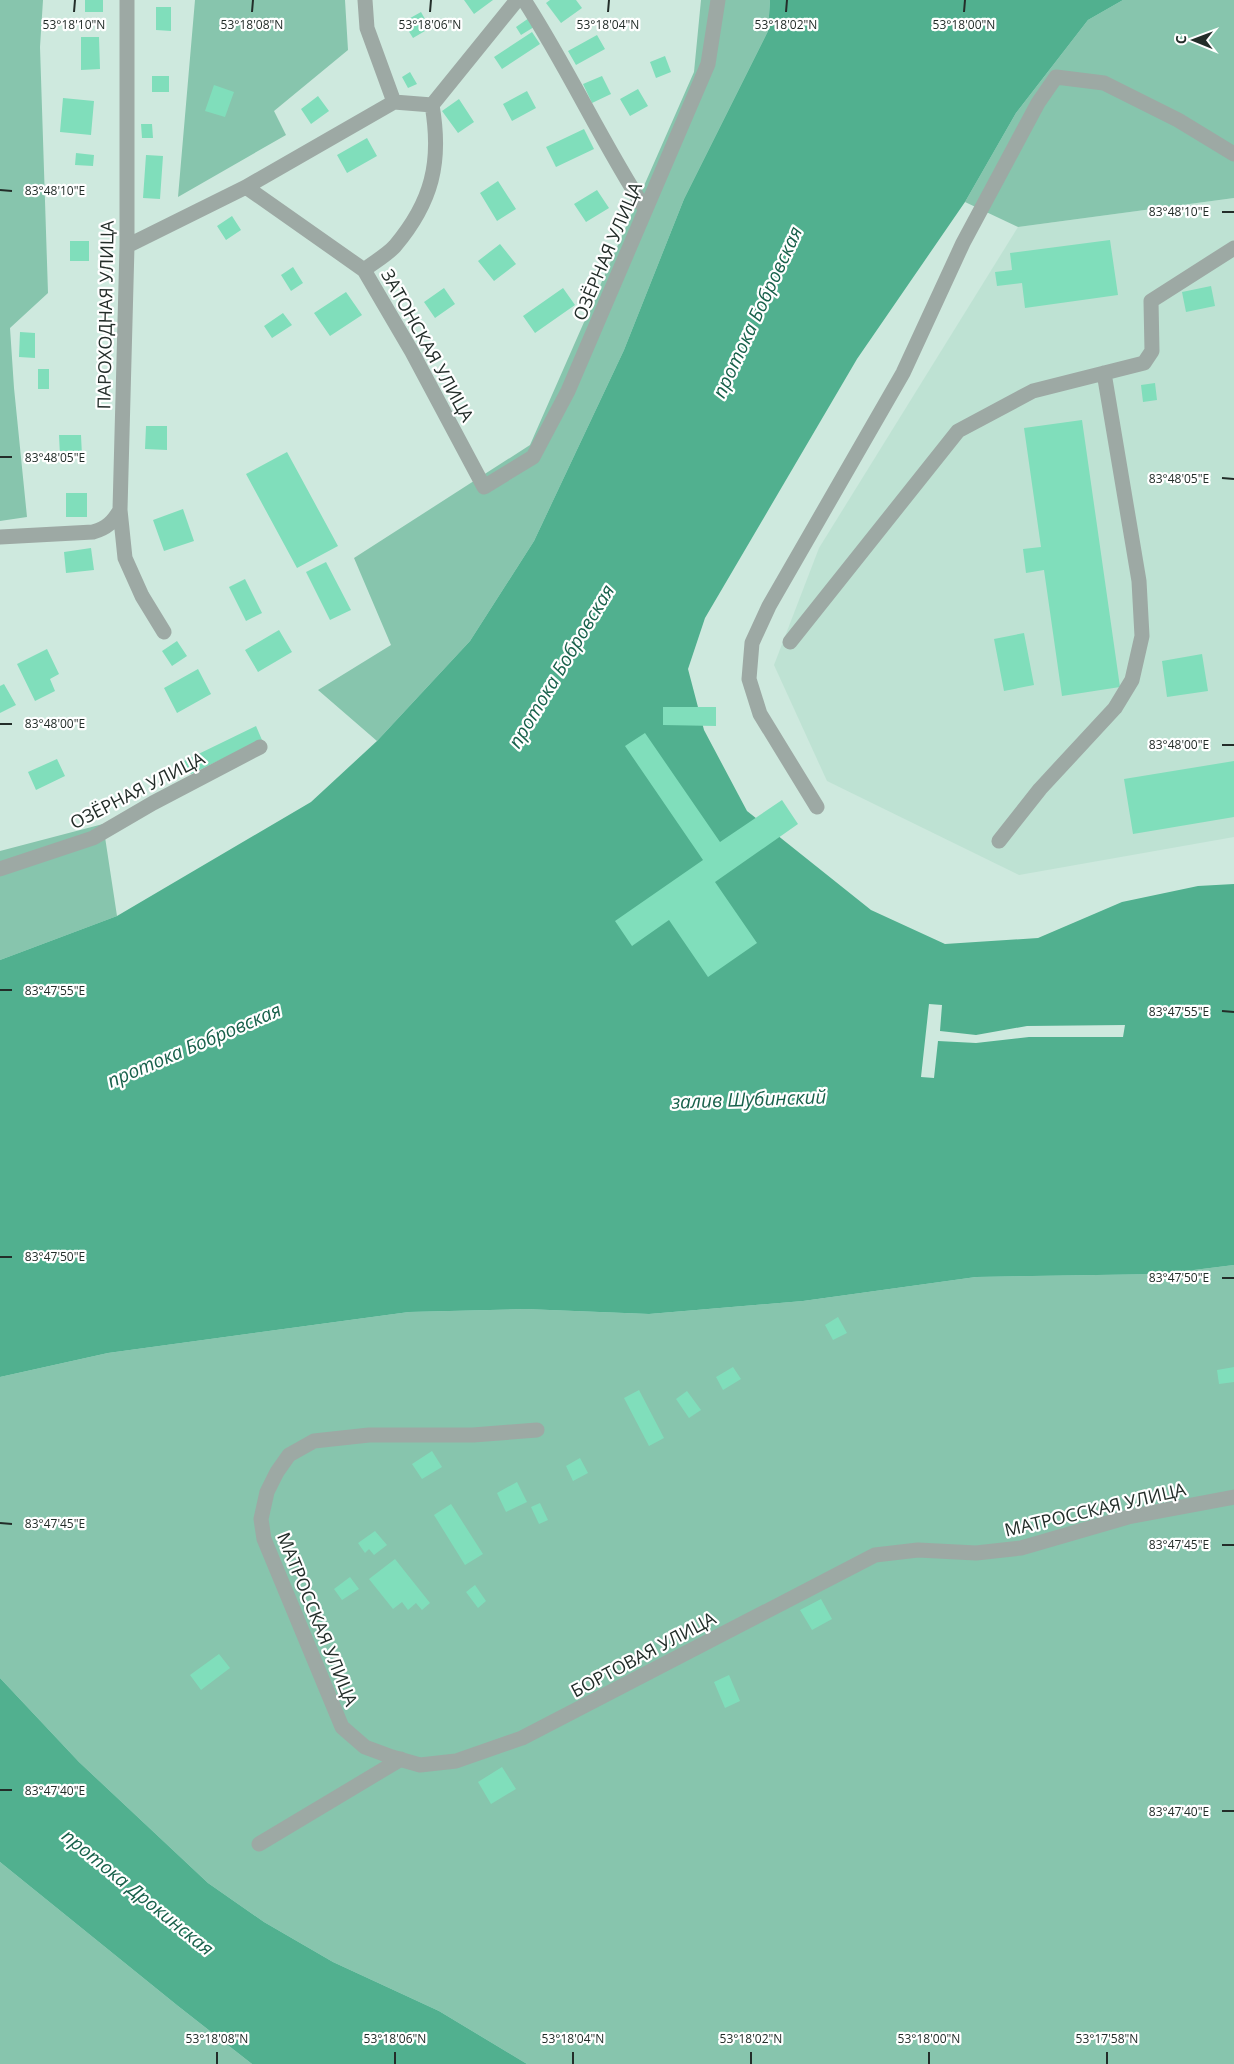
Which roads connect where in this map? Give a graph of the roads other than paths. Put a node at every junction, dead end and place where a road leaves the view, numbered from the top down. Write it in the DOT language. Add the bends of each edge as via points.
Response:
graph roads {
  1 [pos="127,0"];
  2 [pos="365,0"];
  3 [pos="516,0"];
  4 [pos="524,0"];
  5 [pos="718,0"];
  6 [pos="394,102"];
  7 [pos="432,105"];
  8 [pos="1234,154"];
  9 [pos="246,187"];
  10 [pos="645,209"];
  11 [pos="127,246"];
  12 [pos="1234,248"];
  13 [pos="364,270"];
  14 [pos="1104,373"];
  15 [pos="484,486"];
  16 [pos="120,510"];
  17 [pos="0,537"];
  18 [pos="164,632"];
  19 [pos="790,642"];
  20 [pos="260,747"];
  21 [pos="817,807"];
  22 [pos="999,841"];
  23 [pos="0,869"];
  24 [pos="537,1430"];
  25 [pos="1234,1497"];
  26 [pos="875,1555"];
  27 [pos="401,1759"];
  28 [pos="420,1765"];
  29 [pos="259,1844"];
  1 -- 11 [label="street, ПАРОХОДНАЯ УЛИЦА"];
  2 -- 6 [label="street" via="367,28"];
  3 -- 7 [label="street"];
  4 -- 10 [label="street"];
  5 -- 10 [label="street, ОЗЁРНАЯ УЛИЦА" via="708,64"];
  6 -- 7 [label="street"];
  6 -- 9 [label="street"];
  7 -- 13 [label="street" via="437,146 435,170 427,193 416,216 394,247"];
  8 -- 21 [label="street" via="1178,120 1104,83 1056,77 1038,104 963,243 903,373 752,643 749,679 760,714"];
  9 -- 11 [label="street"];
  9 -- 13 [label="street, ЗАТОНСКАЯ УЛИЦА"];
  10 -- 15 [label="street, ОЗЁРНАЯ УЛИЦА" via="568,391 533,457"];
  11 -- 16 [label="street, ПАРОХОДНАЯ УЛИЦА"];
  12 -- 14 [label="street" via="1151,301 1152,351 1144,362"];
  13 -- 15 [label="street, ЗАТОНСКАЯ УЛИЦА"];
  14 -- 19 [label="street" via="1033,391 958,431"];
  14 -- 22 [label="street" via="1139,582 1142,636 1132,680 1115,708 1040,789"];
  16 -- 17 [label="street" via="113,522 93,532"];
  16 -- 18 [label="street, ПАРОХОДНАЯ УЛИЦА" via="125,558 142,596"];
  20 -- 23 [label="street, ОЗЁРНАЯ УЛИЦА" via="92,838"];
  24 -- 27 [label="street, МАТРОССКАЯ УЛИЦА" via="473,1435 369,1435 314,1441 289,1455 267,1492 261,1519 264,1539 342,1727 365,1747"];
  25 -- 26 [label="street, МАТРОССКАЯ УЛИЦА" via="1128,1517 1021,1548 976,1553 918,1550"];
  26 -- 28 [label="street, БОРТОВАЯ УЛИЦА" via="522,1738 456,1760"];
  27 -- 28 [label="street, МАТРОССКАЯ УЛИЦА"];
  27 -- 29 [label="street"];
}
